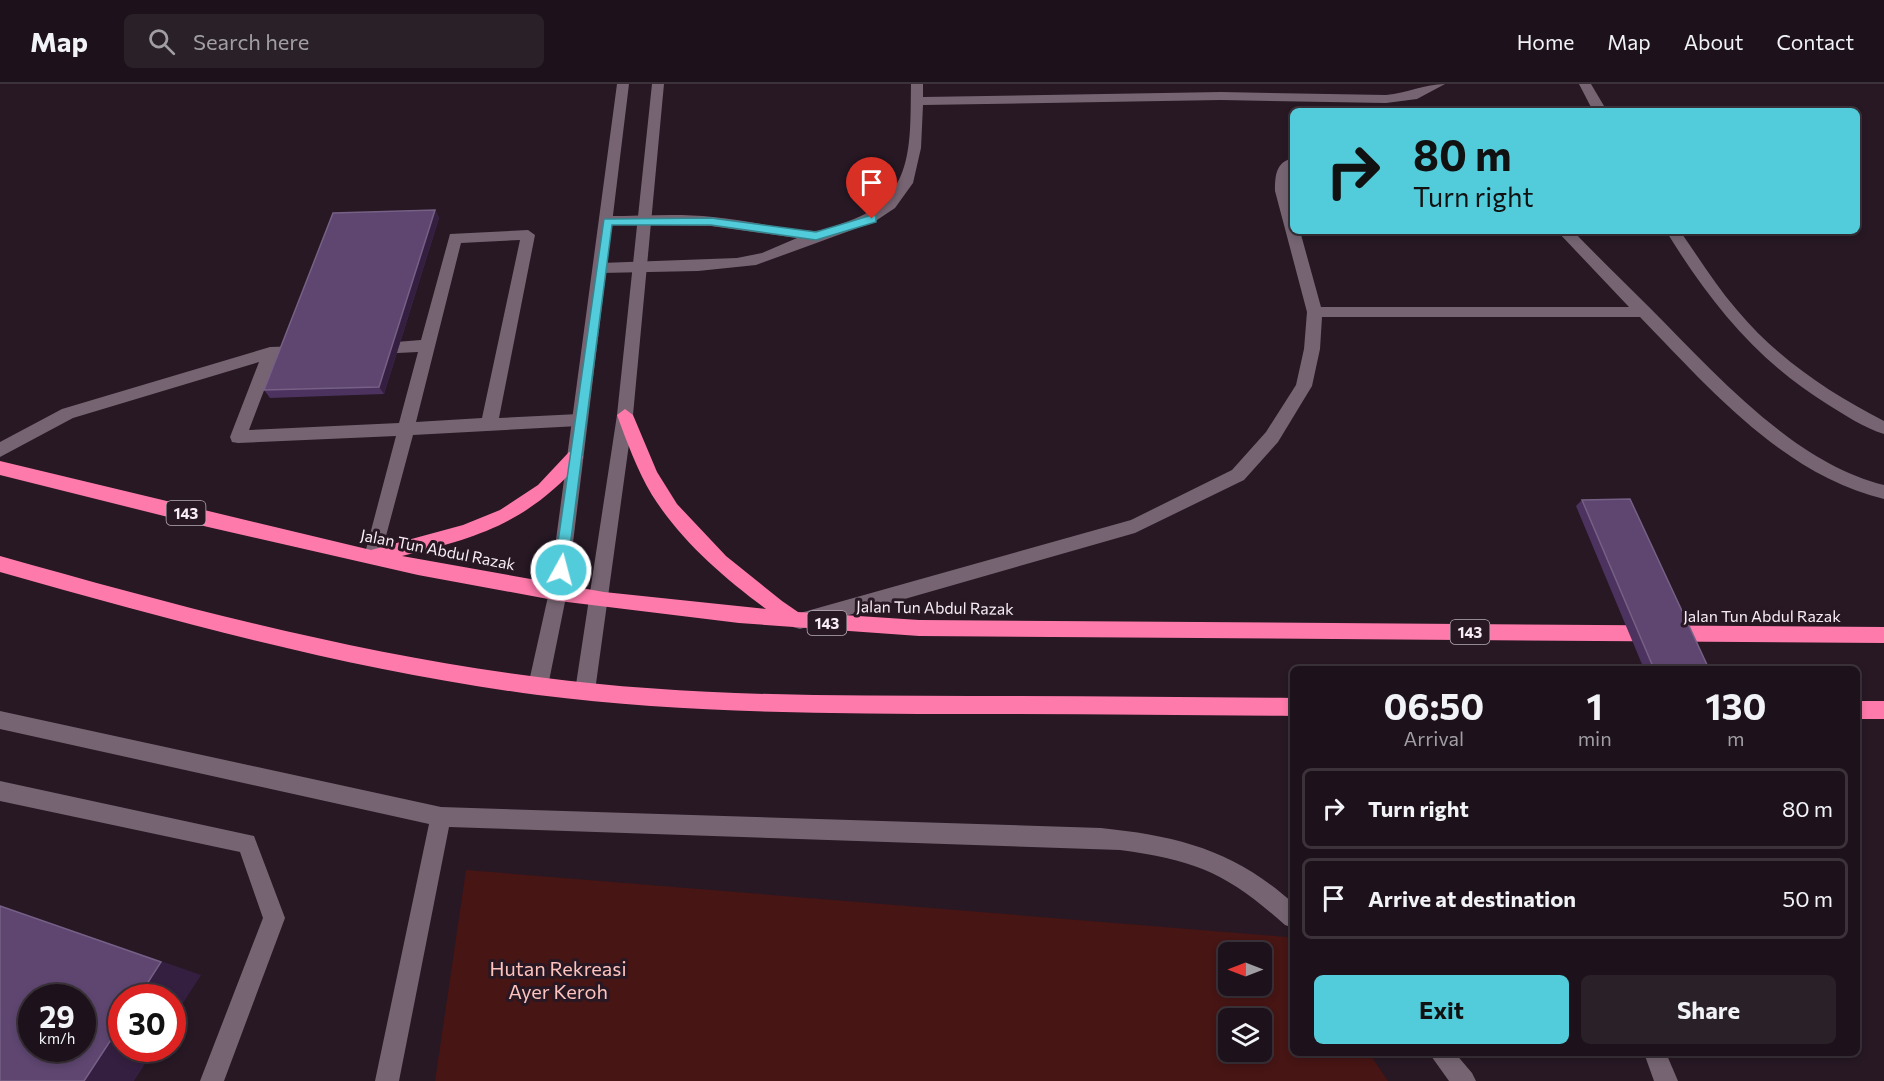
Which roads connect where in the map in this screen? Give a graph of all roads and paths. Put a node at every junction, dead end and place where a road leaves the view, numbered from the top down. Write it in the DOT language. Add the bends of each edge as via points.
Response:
graph roads {
  1 [pos="623,84"];
  2 [pos="658,84"];
  3 [pos="917,84"];
  4 [pos="979,84"];
  5 [pos="1084,84"];
  6 [pos="1381,84"];
  7 [pos="1439,84"];
  8 [pos="1585,84"];
  9 [pos="1220,90"];
  10 [pos="1085,98"];
  11 [pos="1386,99"];
  12 [pos="980,100"];
  13 [pos="917,101"];
  14 [pos="1598,108"];
  15 [pos="1290,163"];
  16 [pos="645,220"];
  17 [pos="1290,220"];
  18 [pos="608,221"];
  19 [pos="1294,234"];
  20 [pos="1567,234"];
  21 [pos="1675,234"];
  22 [pos="816,236"];
  23 [pos="640,266"];
  24 [pos="601,268"];
  25 [pos="1315,312"];
  26 [pos="1646,312"];
  27 [pos="427,346"];
  28 [pos="360,349"];
  29 [pos="315,351"];
  30 [pos="270,353"];
  31 [pos="625,415"];
  32 [pos="579,420"];
  33 [pos="489,425"];
  34 [pos="1884,428"];
  35 [pos="405,429"];
  36 [pos="0,450"];
  37 [pos="575,457"];
  38 [pos="0,468"];
  39 [pos="1884,492"];
  40 [pos="373,557"];
  41 [pos="0,564"];
  42 [pos="558,592"];
  43 [pos="600,598"];
  44 [pos="798,621"];
  45 [pos="1884,635"];
  46 [pos="538,686"];
  47 [pos="585,691"];
  48 [pos="1290,707"];
  49 [pos="1860,710"];
  50 [pos="1884,710"];
  51 [pos="0,720"];
  52 [pos="0,791"];
  53 [pos="441,817"];
  54 [pos="1290,915"];
  55 [pos="1443,1056"];
  56 [pos="1656,1056"];
  57 [pos="212,1081"];
  58 [pos="387,1081"];
  59 [pos="1464,1081"];
  60 [pos="1666,1081"];
  1 -- 18 [label="street"];
  2 -- 16 [label="street"];
  3 -- 13 [label="street"];
  4 -- 12 [label="street"];
  5 -- 10 [label="street"];
  6 -- 11 [label="street"];
  7 -- 11 [label="street" via="1412,96"];
  8 -- 14 [label="street"];
  9 -- 10 [label="street"];
  9 -- 11 [label="street"];
  10 -- 12 [label="street"];
  12 -- 13 [label="street"];
  13 -- 22 [label="street" via="913,160 906,183 892,203 872,219"];
  15 -- 17 [label="street" via="1281,174"];
  16 -- 18 [label="street"];
  16 -- 22 [label="street" via="711,221"];
  16 -- 23 [label="street"];
  18 -- 24 [label="street"];
  19 -- 25 [label="street"];
  20 -- 26 [label="street"];
  21 -- 34 [label="street" via="1731,313 1769,354 1804,382"];
  22 -- 23 [label="street" via="758,260"];
  23 -- 24 [label="street"];
  23 -- 31 [label="street"];
  24 -- 32 [label="street"];
  25 -- 26 [label="street"];
  25 -- 44 [label="street" via="1304,386 1272,437 1238,475 1135,526"];
  26 -- 39 [label="street" via="1705,374 1776,436 1816,466 1856,485"];
  27 -- 28 [label="street"];
  27 -- 33 [label="street" via="455,238 528,235"];
  27 -- 35 [label="street"];
  29 -- 30 [label="street"];
  30 -- 35 [label="street" via="238,437"];
  30 -- 36 [label="street" via="68,412"];
  31 -- 43 [label="street"];
  31 -- 44 [label="highway" via="659,492 686,526 722,563"];
  32 -- 33 [label="street"];
  32 -- 37 [label="street"];
  33 -- 35 [label="street"];
  35 -- 40 [label="street"];
  37 -- 40 [label="highway" via="544,490 518,508 445,538"];
  37 -- 42 [label="street"];
  38 -- 40 [label="highway, Jalan Tun Abdul Razak / 143"];
  40 -- 42 [label="highway, Jalan Tun Abdul Razak / 143"];
  41 -- 46 [label="highway" via="266,637 403,665"];
  42 -- 43 [label="highway, Jalan Tun Abdul Razak / 143"];
  42 -- 46 [label="street"];
  43 -- 44 [label="highway, Jalan Tun Abdul Razak / 143"];
  43 -- 47 [label="street"];
  44 -- 45 [label="highway, Jalan Tun Abdul Razak / 143" via="920,628"];
  46 -- 47 [label="highway"];
  47 -- 48 [label="highway" via="845,704"];
  49 -- 50 [label="highway"];
  51 -- 53 [label="street"];
  52 -- 57 [label="street" via="247,843 274,918"];
  53 -- 54 [label="street" via="1101,838 1161,844 1206,858 1243,876"];
  53 -- 58 [label="street"];
  55 -- 59 [label="street"];
  56 -- 60 [label="street"];
}
